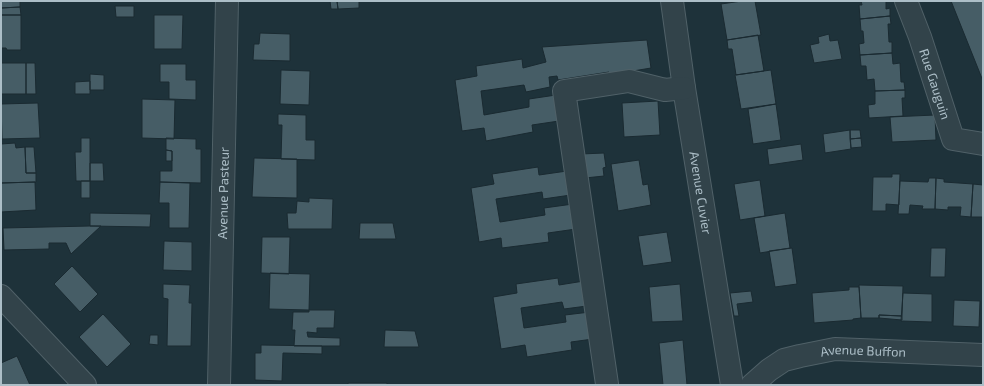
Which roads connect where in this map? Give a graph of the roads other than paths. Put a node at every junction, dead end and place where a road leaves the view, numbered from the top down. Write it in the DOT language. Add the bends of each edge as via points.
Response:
graph roads {
  1 [pos="227,1"];
  2 [pos="672,1"];
  3 [pos="906,1"];
  4 [pos="684,88"];
  5 [pos="983,144"];
  6 [pos="1,296"];
  7 [pos="983,355"];
  8 [pos="607,384"];
  9 [pos="85,385"];
  10 [pos="219,385"];
  11 [pos="732,385"];
  12 [pos="752,385"];
  1 -- 10 [label="street, Avenue Pasteur"];
  2 -- 4 [label="street, Avenue Cuvier"];
  3 -- 5 [label="street, Rue Gauguin" via="953,139"];
  4 -- 8 [label="street" via="666,90 629,81 564,91"];
  4 -- 11 [label="street, Avenue Cuvier"];
  6 -- 9 [label="street"];
  7 -- 12 [label="street, Avenue Buffon" via="835,349 784,360"];
}
